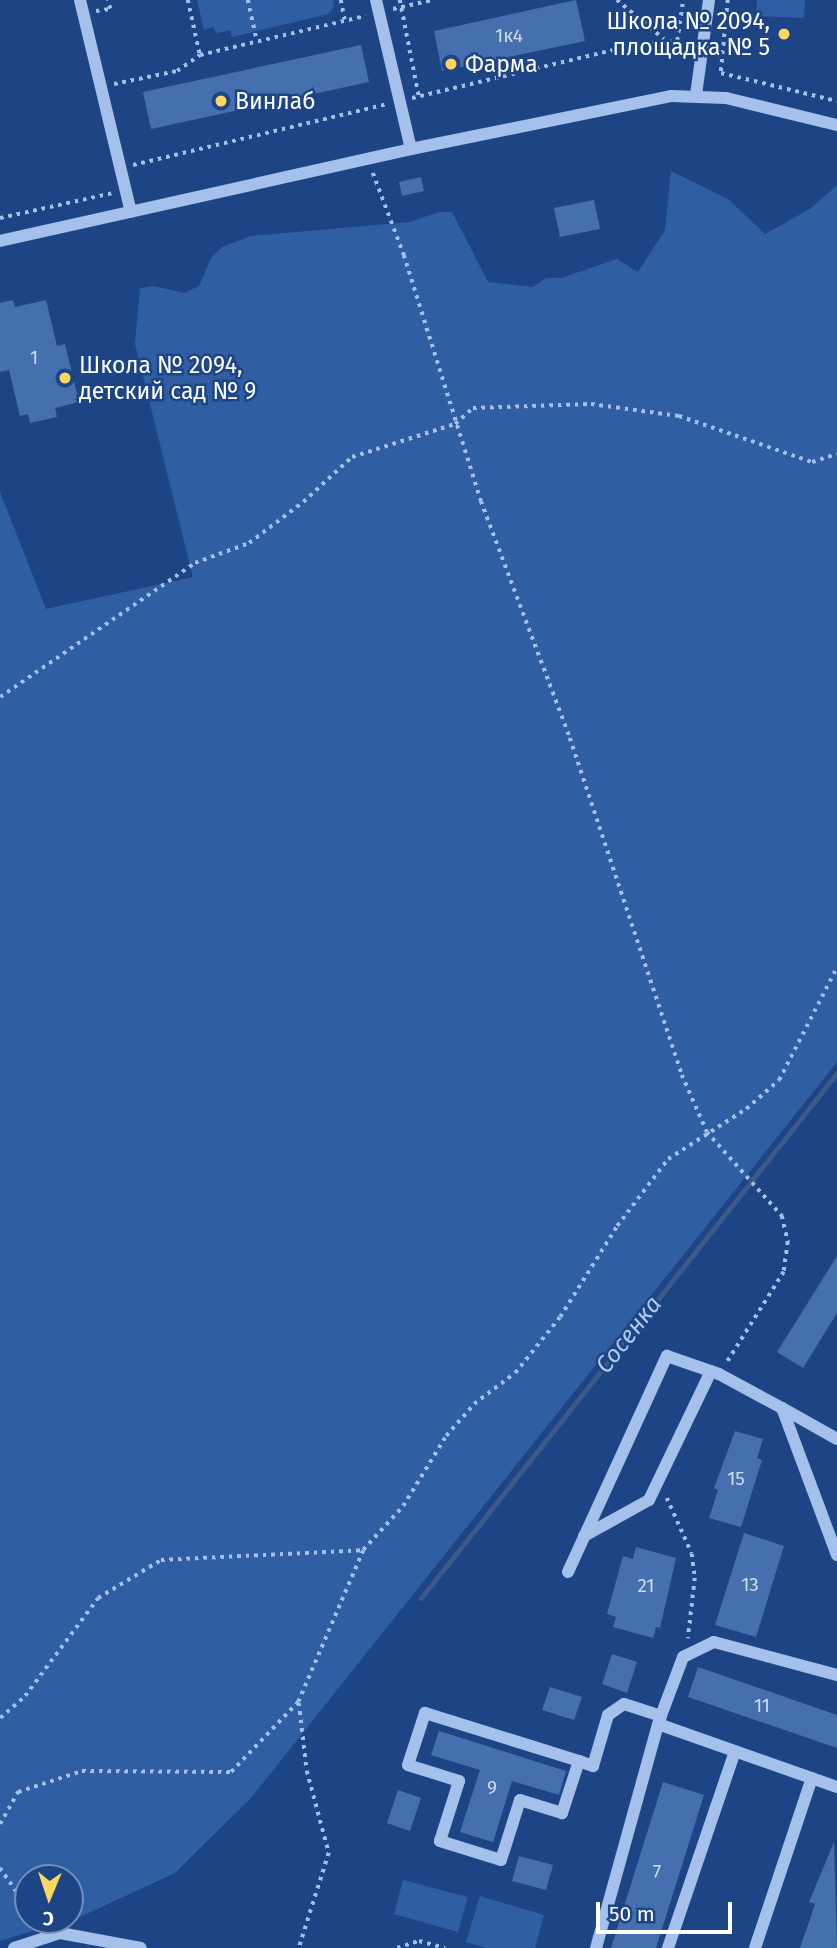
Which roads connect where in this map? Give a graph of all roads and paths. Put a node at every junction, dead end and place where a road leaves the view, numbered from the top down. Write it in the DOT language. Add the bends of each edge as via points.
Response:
graph roads {
  1 [pos="80,0"];
  2 [pos="188,0"];
  3 [pos="248,0"];
  4 [pos="341,0"];
  5 [pos="376,0"];
  6 [pos="400,0"];
  7 [pos="617,0"];
  8 [pos="709,0"];
  9 [pos="728,0"];
  10 [pos="664,40"];
  11 [pos="257,41"];
  12 [pos="200,55"];
  13 [pos="113,84"];
  14 [pos="696,95"];
  15 [pos="419,97"];
  16 [pos="837,101"];
  17 [pos="837,125"];
  18 [pos="411,149"];
  19 [pos="365,159"];
  20 [pos="125,190"];
  21 [pos="131,212"];
  22 [pos="0,219"];
  23 [pos="0,241"];
  24 [pos="455,424"];
  25 [pos="837,454"];
  26 [pos="0,697"];
  27 [pos="837,967"];
  28 [pos="707,1132"];
  29 [pos="715,1373"];
  30 [pos="782,1409"];
  31 [pos="837,1439"];
  32 [pos="660,1476"];
  33 [pos="584,1536"];
  34 [pos="363,1550"];
  35 [pos="837,1555"];
  36 [pos="568,1572"];
  37 [pos="683,1657"];
  38 [pos="837,1675"];
  39 [pos="298,1702"];
  40 [pos="0,1718"];
  41 [pos="659,1720"];
  42 [pos="735,1751"];
  43 [pos="579,1761"];
  44 [pos="811,1778"];
  45 [pos="837,1787"];
  46 [pos="0,1824"];
  47 [pos="0,1868"];
  48 [pos="14,1888"];
  49 [pos="14,1948"];
  50 [pos="141,1948"];
  51 [pos="299,1948"];
  52 [pos="397,1948"];
  53 [pos="445,1948"];
  54 [pos="596,1948"];
  55 [pos="668,1948"];
  56 [pos="755,1948"];
  1 -- 20 [label="street"];
  2 -- 12 [label="path"];
  3 -- 11 [label="path"];
  4 -- 11 [label="path" via="345,20"];
  5 -- 18 [label="street"];
  6 -- 15 [label="path"];
  7 -- 10 [label="path"];
  8 -- 14 [label="street"];
  9 -- 16 [label="path" via="721,73"];
  11 -- 12 [label="path"];
  12 -- 13 [label="path" via="177,71"];
  14 -- 17 [label="street"];
  14 -- 18 [label="street"];
  18 -- 19 [label="street"];
  19 -- 21 [label="street"];
  19 -- 24 [label="path" via="404,255"];
  20 -- 21 [label="street"];
  20 -- 22 [label="path"];
  21 -- 23 [label="street"];
  24 -- 25 [label="path" via="473,408 591,404 679,416 812,462"];
  24 -- 26 [label="path" via="352,457 249,543 195,563"];
  24 -- 28 [label="path" via="570,738 682,1075"];
  27 -- 28 [label="path" via="779,1080 746,1109"];
  28 -- 29 [label="path" via="782,1216 788,1242 784,1272"];
  28 -- 34 [label="path" via="668,1159 617,1226 560,1317 515,1373 474,1404 446,1436 402,1506"];
  29 -- 30 [label="street"];
  29 -- 32 [label="street"];
  29 -- 33 [label="street" via="667,1356"];
  30 -- 31 [label="street"];
  30 -- 35 [label="street"];
  32 -- 33 [label="street" via="649,1500"];
  32 -- 37 [label="path" via="692,1554 695,1578"];
  33 -- 36 [label="street"];
  34 -- 39 [label="path"];
  34 -- 40 [label="path" via="161,1560 98,1598 25,1696"];
  37 -- 38 [label="street" via="714,1642"];
  37 -- 41 [label="street"];
  39 -- 46 [label="path" via="231,1772 82,1771 19,1792"];
  39 -- 51 [label="path" via="307,1771 329,1853"];
  41 -- 42 [label="street"];
  41 -- 43 [label="street" via="624,1704 608,1715 593,1766"];
  41 -- 54 [label="street"];
  42 -- 44 [label="street"];
  42 -- 55 [label="street"];
  43 -- 43 [label="street" via="425,1713 408,1765 459,1781 440,1841 501,1860 520,1800 562,1814"];
  44 -- 45 [label="street"];
  44 -- 56 [label="street"];
  47 -- 48 [label="path"];
  49 -- 50 [label="street" via="60,1933"];
  52 -- 53 [label="path" via="419,1941"];
}
